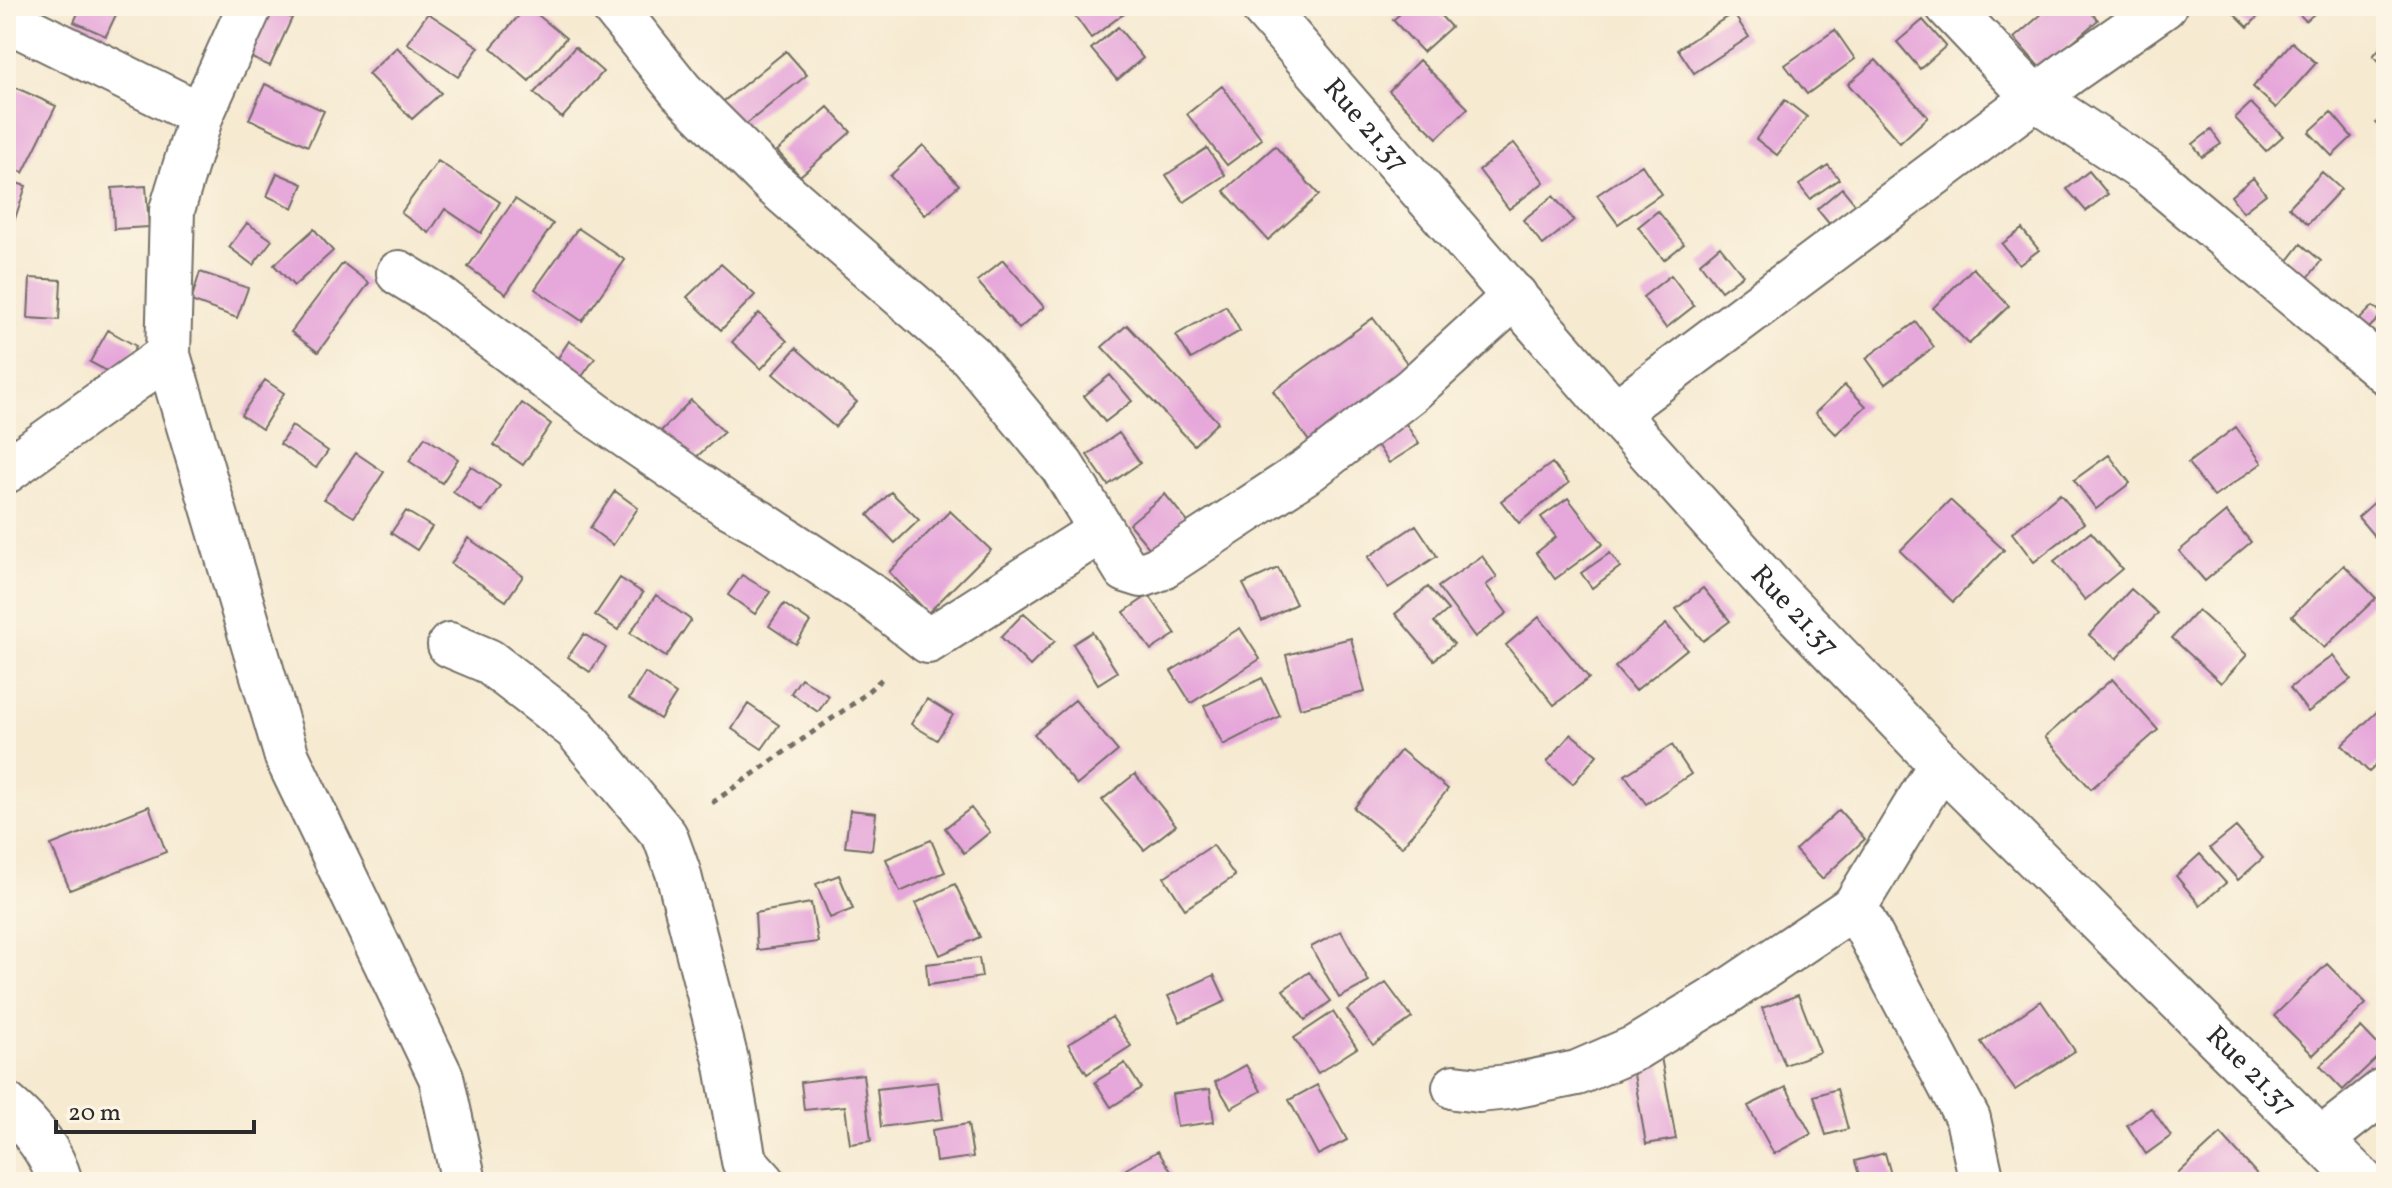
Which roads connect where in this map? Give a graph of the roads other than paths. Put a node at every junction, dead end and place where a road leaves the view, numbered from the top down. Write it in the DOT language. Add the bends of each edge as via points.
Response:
graph roads {
  1 [pos="250,6"];
  2 [pos="613,6"];
  3 [pos="1262,6"];
  4 [pos="1948,6"];
  5 [pos="2164,6"];
  6 [pos="6,19"];
  7 [pos="2035,98"];
  8 [pos="201,115"];
  9 [pos="399,273"];
  10 [pos="1515,296"];
  11 [pos="168,355"];
  12 [pos="2386,372"];
  13 [pos="1615,413"];
  14 [pos="6,471"];
  15 [pos="1100,531"];
  16 [pos="450,645"];
  17 [pos="1941,764"];
  18 [pos="1855,906"];
  19 [pos="1455,1087"];
  20 [pos="2386,1089"];
  21 [pos="6,1105"];
  22 [pos="2321,1140"];
  23 [pos="60,1182"];
  24 [pos="464,1182"];
  25 [pos="763,1182"];
  26 [pos="1982,1182"];
  27 [pos="2363,1182"];
  1 -- 8 [label="street"];
  2 -- 15 [label="street" via="681,91 773,183 971,356 1062,466"];
  3 -- 10 [label="street, Rue 21.37"];
  4 -- 7 [label="street"];
  5 -- 7 [label="street"];
  6 -- 8 [label="street"];
  7 -- 12 [label="street" via="2149,173"];
  7 -- 13 [label="street"];
  8 -- 11 [label="street" via="172,210"];
  9 -- 15 [label="street" via="596,415 875,599 928,641"];
  10 -- 13 [label="street, Rue 21.37"];
  10 -- 15 [label="street" via="1412,390 1310,469 1158,569 1142,575 1126,570"];
  11 -- 14 [label="street"];
  11 -- 24 [label="street" via="287,757 441,1077"];
  13 -- 17 [label="street, Rue 21.37" via="1773,589"];
  16 -- 25 [label="street" via="488,661 575,728 665,836 726,1060 744,1161"];
  17 -- 18 [label="street"];
  17 -- 22 [label="street, Rue 21.37"];
  18 -- 19 [label="street" via="1635,1048 1577,1073 1493,1089"];
  18 -- 26 [label="street" via="1968,1119"];
  20 -- 22 [label="street"];
  21 -- 23 [label="street" via="26,1121"];
  22 -- 27 [label="street, Rue 21.37"];
}
